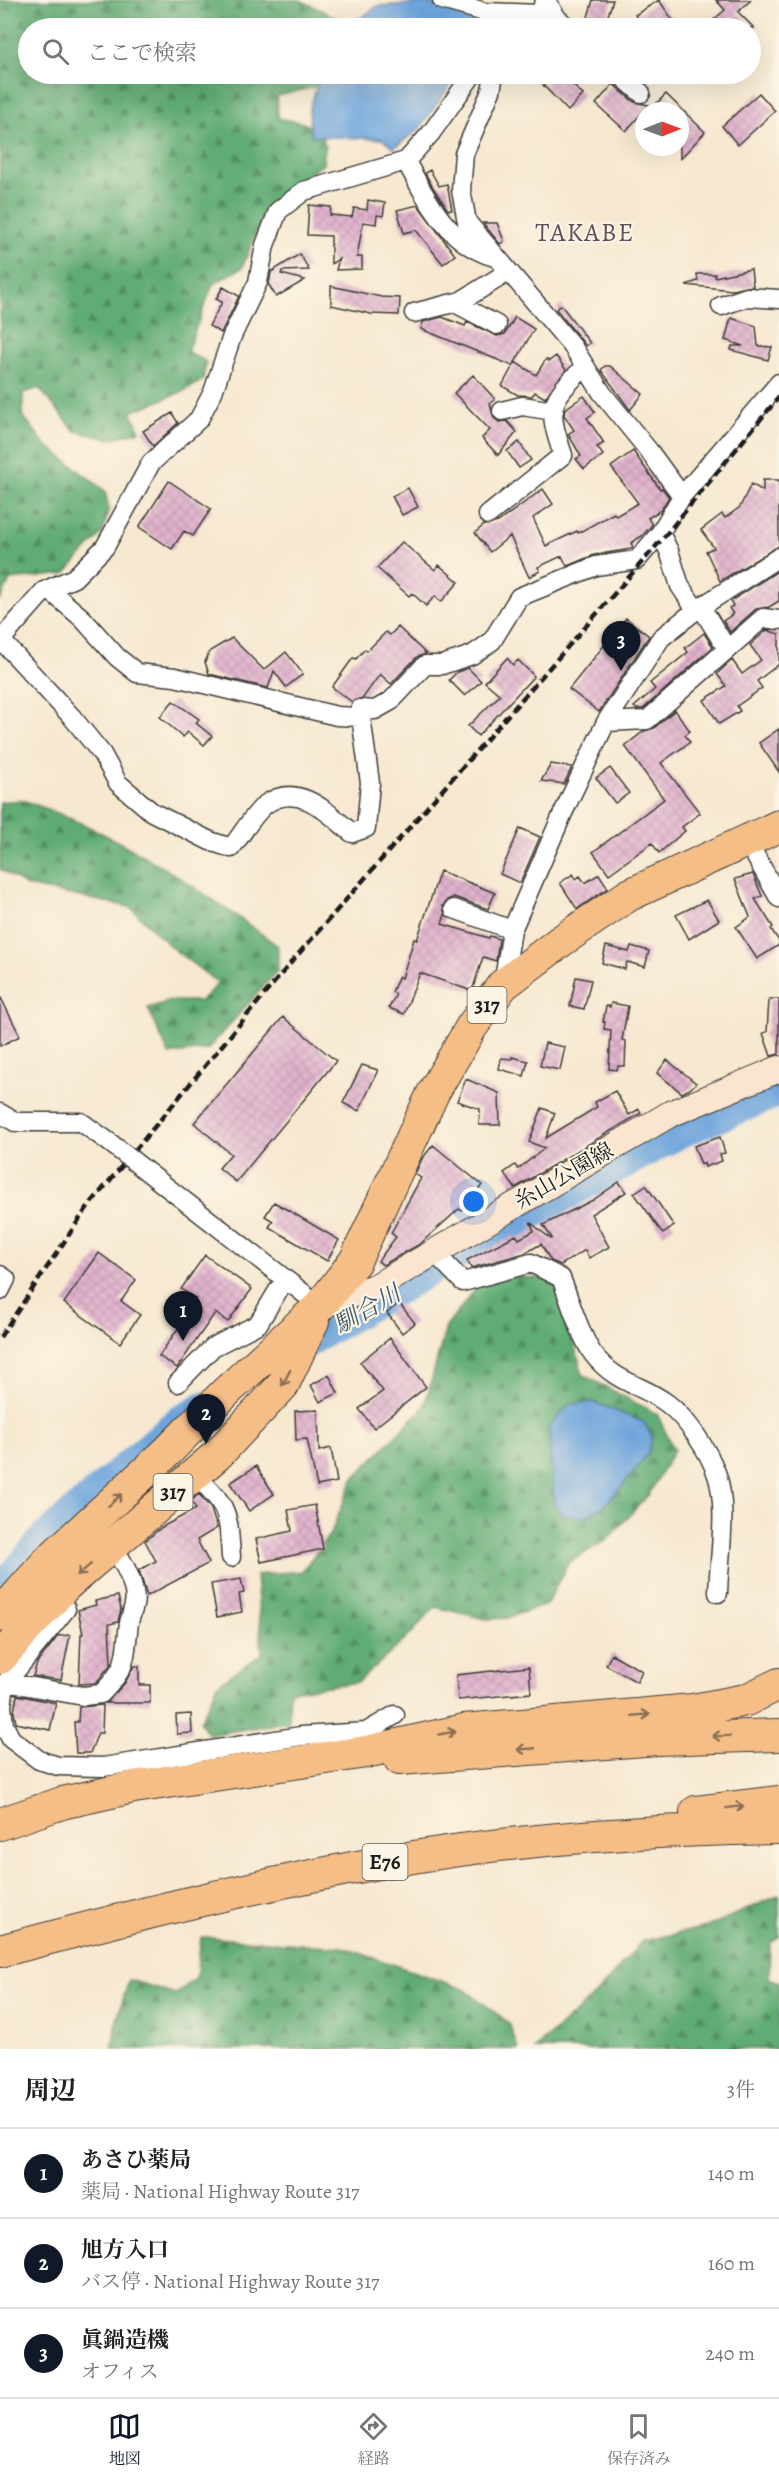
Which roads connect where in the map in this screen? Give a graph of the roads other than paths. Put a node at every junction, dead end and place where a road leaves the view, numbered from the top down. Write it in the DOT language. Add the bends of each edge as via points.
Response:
graph roads {
  1 [pos="442,0"];
  2 [pos="546,0"];
  3 [pos="476,18"];
  4 [pos="515,18"];
  5 [pos="557,18"];
  6 [pos="466,84"];
  7 [pos="493,84"];
  8 [pos="631,84"];
  9 [pos="641,93"];
  10 [pos="406,161"];
  11 [pos="495,257"];
  12 [pos="508,272"];
  13 [pos="779,299"];
  14 [pos="455,303"];
  15 [pos="721,306"];
  16 [pos="414,313"];
  17 [pos="497,325"];
  18 [pos="585,367"];
  19 [pos="779,383"];
  20 [pos="502,411"];
  21 [pos="554,411"];
  22 [pos="682,496"];
  23 [pos="488,514"];
  24 [pos="660,533"];
  25 [pos="779,556"];
  26 [pos="48,589"];
  27 [pos="698,608"];
  28 [pos="779,620"];
  29 [pos="0,640"];
  30 [pos="727,649"];
  31 [pos="360,717"];
  32 [pos="606,722"];
  33 [pos="779,826"];
  34 [pos="747,841"];
  35 [pos="779,898"];
  36 [pos="454,909"];
  37 [pos="512,930"];
  38 [pos="503,985"];
  39 [pos="779,1070"];
  40 [pos="0,1113"];
  41 [pos="435,1253"];
  42 [pos="0,1275"];
  43 [pos="285,1279"];
  44 [pos="0,1291"];
  45 [pos="320,1306"];
  46 [pos="178,1383"];
  47 [pos="195,1474"];
  48 [pos="113,1544"];
  49 [pos="231,1557"];
  50 [pos="718,1593"];
  51 [pos="0,1615"];
  52 [pos="3,1670"];
  53 [pos="779,1684"];
  54 [pos="395,1715"];
  55 [pos="779,1736"];
  56 [pos="779,1802"];
  57 [pos="0,1824"];
  58 [pos="779,1828"];
  59 [pos="0,1836"];
  60 [pos="779,1845"];
  61 [pos="447,1852"];
  62 [pos="387,1861"];
  63 [pos="0,1951"];
  1 -- 3 [label="street"];
  2 -- 4 [label="street" via="539,14"];
  2 -- 5 [label="street"];
  6 -- 10 [label="street"];
  7 -- 11 [label="street" via="464,154 461,190 467,222"];
  8 -- 9 [label="street"];
  10 -- 11 [label="street" via="440,219 475,252"];
  10 -- 26 [label="street" via="304,191 278,211 265,245 258,282 199,419 151,463 105,547 74,578"];
  11 -- 12 [label="street"];
  12 -- 14 [label="street"];
  12 -- 18 [label="street" via="573,347"];
  13 -- 15 [label="street" via="747,297"];
  14 -- 16 [label="street"];
  14 -- 17 [label="street"];
  18 -- 21 [label="street" via="559,391"];
  18 -- 22 [label="street"];
  19 -- 22 [label="street"];
  20 -- 21 [label="street" via="522,406"];
  21 -- 23 [label="street" via="551,421 562,455"];
  22 -- 24 [label="street"];
  24 -- 27 [label="street" via="680,586"];
  24 -- 31 [label="street" via="637,560 596,566 519,597 492,641 472,656 442,665 425,665 391,701 375,710 360,708"];
  25 -- 27 [label="street"];
  26 -- 29 [label="street"];
  26 -- 31 [label="street" via="138,673 175,676 338,716"];
  27 -- 30 [label="street"];
  27 -- 32 [label="street" via="661,638"];
  28 -- 30 [label="street" via="763,618"];
  29 -- 31 [label="street" via="72,717 102,754 118,783 152,812 210,842 231,848 266,804 279,798 308,798 352,833 366,828 370,783"];
  30 -- 32 [label="street" via="647,720"];
  32 -- 37 [label="street"];
  33 -- 34 [label="highway, 317"];
  34 -- 35 [label="street"];
  34 -- 38 [label="highway, 317" via="629,895"];
  36 -- 37 [label="street"];
  37 -- 38 [label="street"];
  38 -- 45 [label="highway, 317" via="472,1026 433,1093 354,1261"];
  39 -- 41 [label="main road, 糸山公園線" via="670,1114"];
  40 -- 43 [label="street, bridge" via="15,1122 81,1122"];
  41 -- 45 [label="main road, 糸山公園線" via="377,1286"];
  41 -- 50 [label="street" via="463,1282 531,1263 551,1271 561,1278 592,1352 619,1379 668,1404 683,1421 717,1474 722,1494"];
  42 -- 44 [label="street" via="6,1279"];
  43 -- 45 [label="street"];
  43 -- 46 [label="street" via="258,1324 213,1347"];
  45 -- 47 [label="highway, 317, one-way" via="283,1384"];
  51 -- 45 [label="highway, 317, one-way" via="50,1560"];
  47 -- 48 [label="highway, 317"];
  47 -- 49 [label="street" via="221,1501 229,1518"];
  48 -- 52 [label="highway, 317, one-way" via="56,1596"];
  48 -- 52 [label="street" via="134,1590 135,1606 127,1659 119,1675 101,1694 83,1696"];
  52 -- 54 [label="street" via="4,1725 11,1739 39,1760 58,1766 104,1767 301,1736 366,1732"];
  57 -- 53 [label="highway, one-way" via="62,1803 134,1787 366,1752 464,1730 693,1710 746,1700"];
  55 -- 59 [label="highway, one-way" via="657,1739 363,1762 130,1797 65,1813"];
  62 -- 56 [label="highway, one-way" via="544,1833"];
  58 -- 61 [label="highway, E76" via="636,1833"];
  60 -- 61 [label="highway" via="664,1843"];
  61 -- 62 [label="highway, E76"];
  62 -- 63 [label="highway, E76" via="214,1897"];
}
